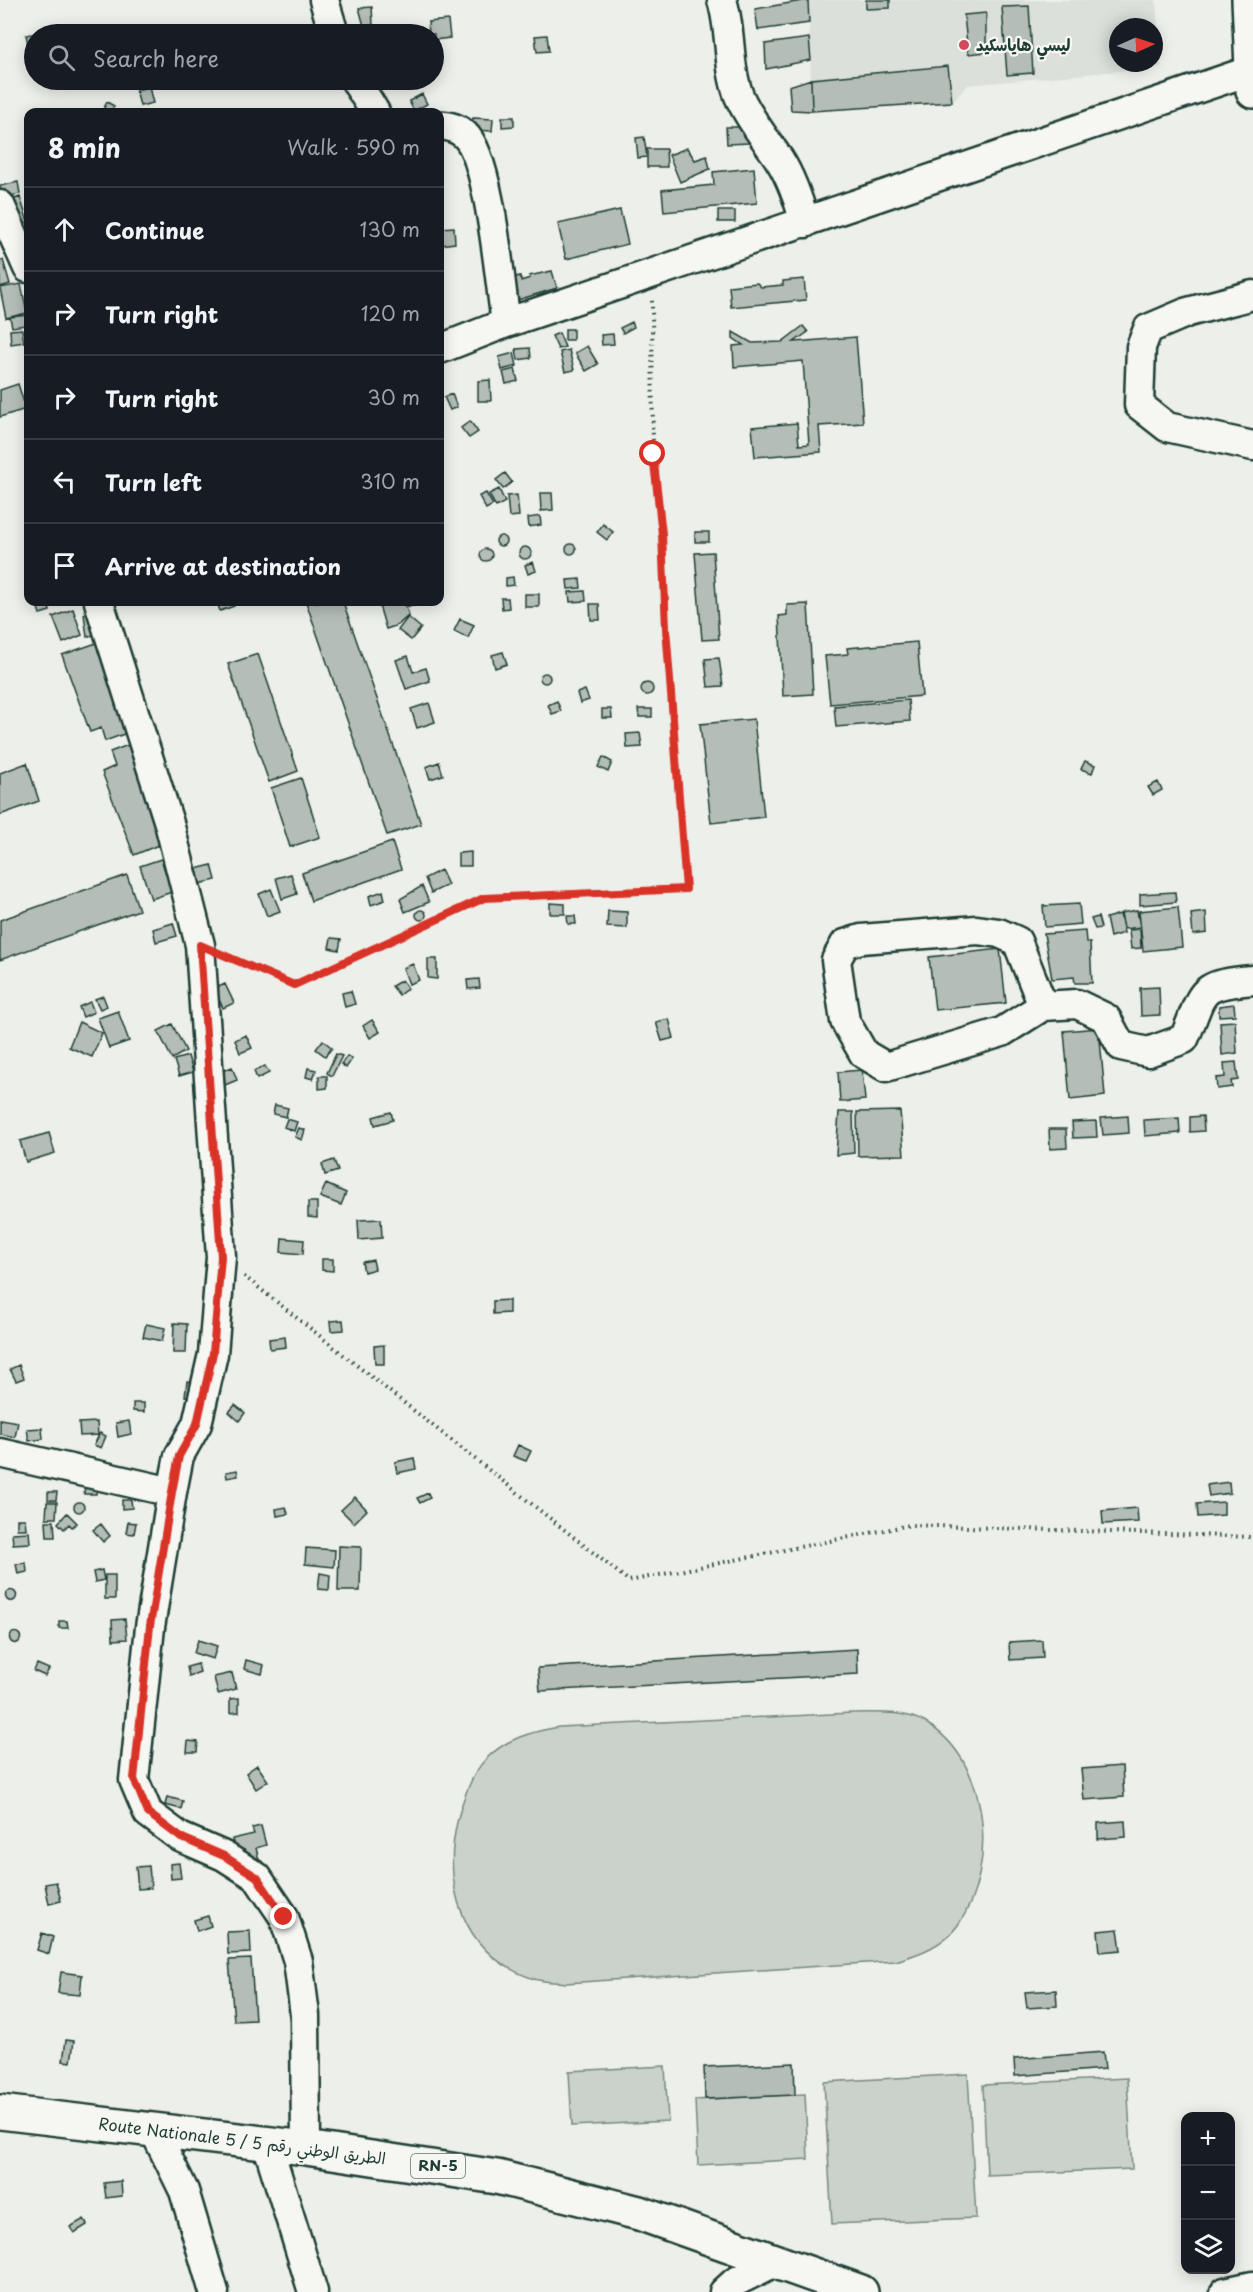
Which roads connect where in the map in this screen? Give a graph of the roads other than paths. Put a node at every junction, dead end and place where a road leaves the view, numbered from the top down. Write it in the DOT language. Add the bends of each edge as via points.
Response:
graph roads {
  1 [pos="324,0"];
  2 [pos="722,0"];
  3 [pos="1249,0"];
  4 [pos="331,24"];
  5 [pos="1252,80"];
  6 [pos="361,90"];
  7 [pos="372,108"];
  8 [pos="444,126"];
  9 [pos="0,205"];
  10 [pos="805,223"];
  11 [pos="24,259"];
  12 [pos="1253,295"];
  13 [pos="506,323"];
  14 [pos="444,347"];
  15 [pos="1253,446"];
  16 [pos="100,606"];
  17 [pos="1253,980"];
  18 [pos="1043,1006"];
  19 [pos="0,1452"];
  20 [pos="172,1492"];
  21 [pos="0,2112"];
  22 [pos="154,2130"];
  23 [pos="267,2143"];
  24 [pos="306,2148"];
  25 [pos="777,2261"];
  26 [pos="1253,2286"];
  27 [pos="208,2290"];
  28 [pos="314,2292"];
  29 [pos="724,2292"];
  30 [pos="861,2292"];
  31 [pos="1225,2292"];
  1 -- 4 [label="street"];
  2 -- 10 [label="street" via="739,95 791,181"];
  3 -- 5 [label="main road"];
  5 -- 10 [label="street"];
  6 -- 7 [label="street"];
  8 -- 13 [label="street" via="465,135 476,154 485,187"];
  9 -- 11 [label="street"];
  10 -- 13 [label="street"];
  12 -- 15 [label="street" via="1188,312 1148,329 1141,347 1139,405 1167,427"];
  13 -- 14 [label="street"];
  16 -- 20 [label="street" via="169,823 200,945 221,1257 213,1353 197,1424 179,1456"];
  17 -- 18 [label="street" via="1210,988 1199,997 1184,1039 1148,1052 1121,1046 1106,1017 1077,1004"];
  18 -- 18 [label="street" via="1017,941 999,933 977,930 861,939 845,944 836,960 845,1021 864,1054 886,1067 1002,1032"];
  19 -- 20 [label="street"];
  20 -- 24 [label="street" via="150,1626 134,1779 148,1813 180,1837 224,1856 257,1877 284,1917 298,1961 305,2015"];
  21 -- 22 [label="main road, Route Nationale 5 / الطريق الوطني رقم 5 / RN-5"];
  22 -- 23 [label="main road, Route Nationale 5 / الطريق الوطني رقم 5 / RN-5"];
  22 -- 27 [label="street" via="184,2191"];
  23 -- 24 [label="main road, Route Nationale 5 / الطريق الوطني رقم 5 / RN-5"];
  23 -- 28 [label="street"];
  24 -- 25 [label="main road, Route Nationale 5 / الطريق الوطني رقم 5 / RN-5" via="466,2171 568,2193"];
  25 -- 29 [label="street" via="735,2282"];
  25 -- 30 [label="main road, Route Nationale 5 / الطريق الوطني رقم 5 / RN-5"];
  26 -- 31 [label="street"];
}
